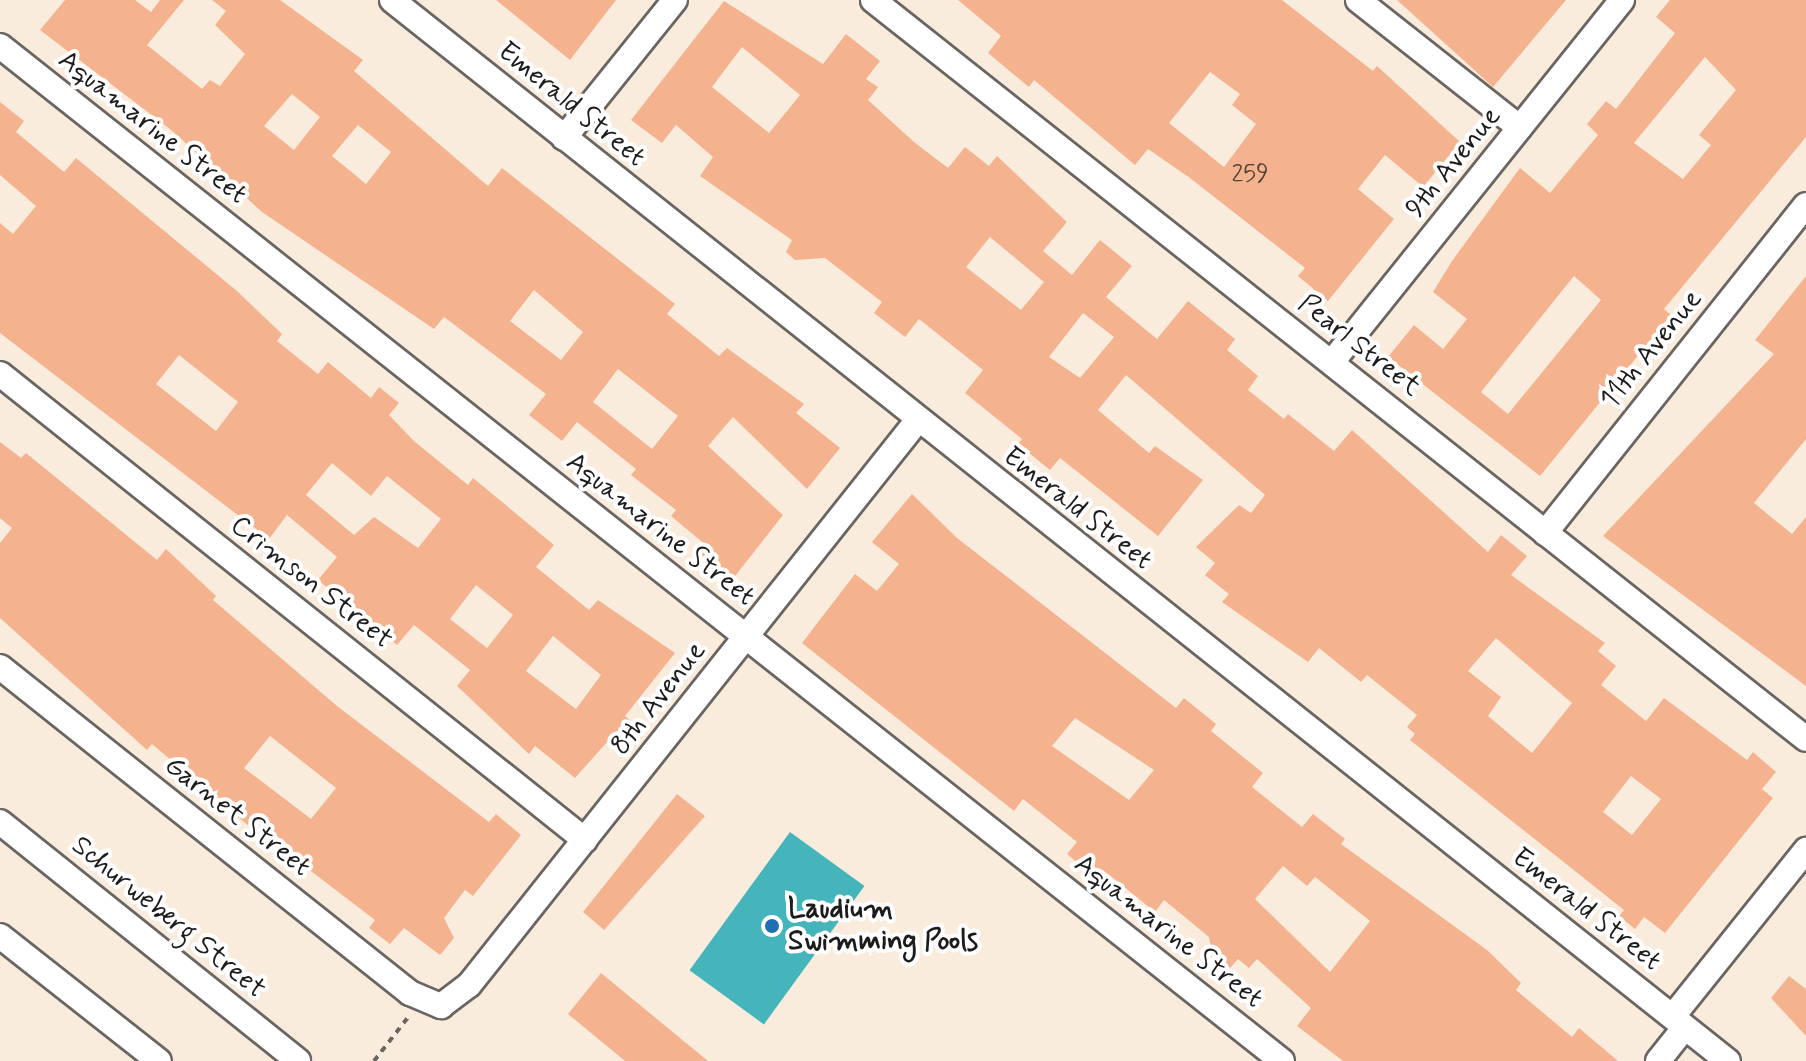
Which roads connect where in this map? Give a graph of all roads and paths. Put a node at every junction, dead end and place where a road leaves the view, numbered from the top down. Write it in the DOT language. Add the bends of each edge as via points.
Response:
graph roads {
  1 [pos="392,0"];
  2 [pos="675,0"];
  3 [pos="873,0"];
  4 [pos="1358,0"];
  5 [pos="1622,0"];
  6 [pos="0,46"];
  7 [pos="1520,128"];
  8 [pos="564,138"];
  9 [pos="1806,205"];
  10 [pos="1332,362"];
  11 [pos="0,374"];
  12 [pos="917,421"];
  13 [pos="1545,533"];
  14 [pos="746,637"];
  15 [pos="0,667"];
  16 [pos="1806,739"];
  17 [pos="0,822"];
  18 [pos="585,840"];
  19 [pos="1806,850"];
  20 [pos="0,936"];
  21 [pos="441,1006"];
  22 [pos="411,1013"];
  23 [pos="1679,1022"];
  24 [pos="159,1061"];
  25 [pos="298,1061"];
  26 [pos="374,1061"];
  27 [pos="1282,1061"];
  28 [pos="1658,1061"];
  29 [pos="1728,1061"];
  1 -- 8 [label="street, Emerald Street"];
  2 -- 8 [label="street"];
  3 -- 10 [label="street, Pearl Street"];
  4 -- 7 [label="street"];
  5 -- 7 [label="street, 9th Avenue"];
  6 -- 14 [label="street, Aquamarine Street"];
  7 -- 10 [label="street, 9th Avenue"];
  8 -- 12 [label="street, Emerald Street"];
  9 -- 13 [label="street, 11th Avenue"];
  10 -- 13 [label="street, Pearl Street"];
  11 -- 18 [label="street, Crimson Street"];
  12 -- 14 [label="street, 8th Avenue"];
  12 -- 23 [label="street, Emerald Street"];
  13 -- 16 [label="street, Pearl Street"];
  14 -- 18 [label="street, 8th Avenue"];
  14 -- 27 [label="street, Aquamarine Street"];
  15 -- 21 [label="street, Garnet Street" via="410,993"];
  17 -- 25 [label="street, Schurweberg Street"];
  18 -- 21 [label="street, 8th Avenue" via="469,985"];
  19 -- 23 [label="street"];
  20 -- 24 [label="street"];
  22 -- 26 [label="path"];
  23 -- 28 [label="street"];
  23 -- 29 [label="street, Emerald Street"];
}
